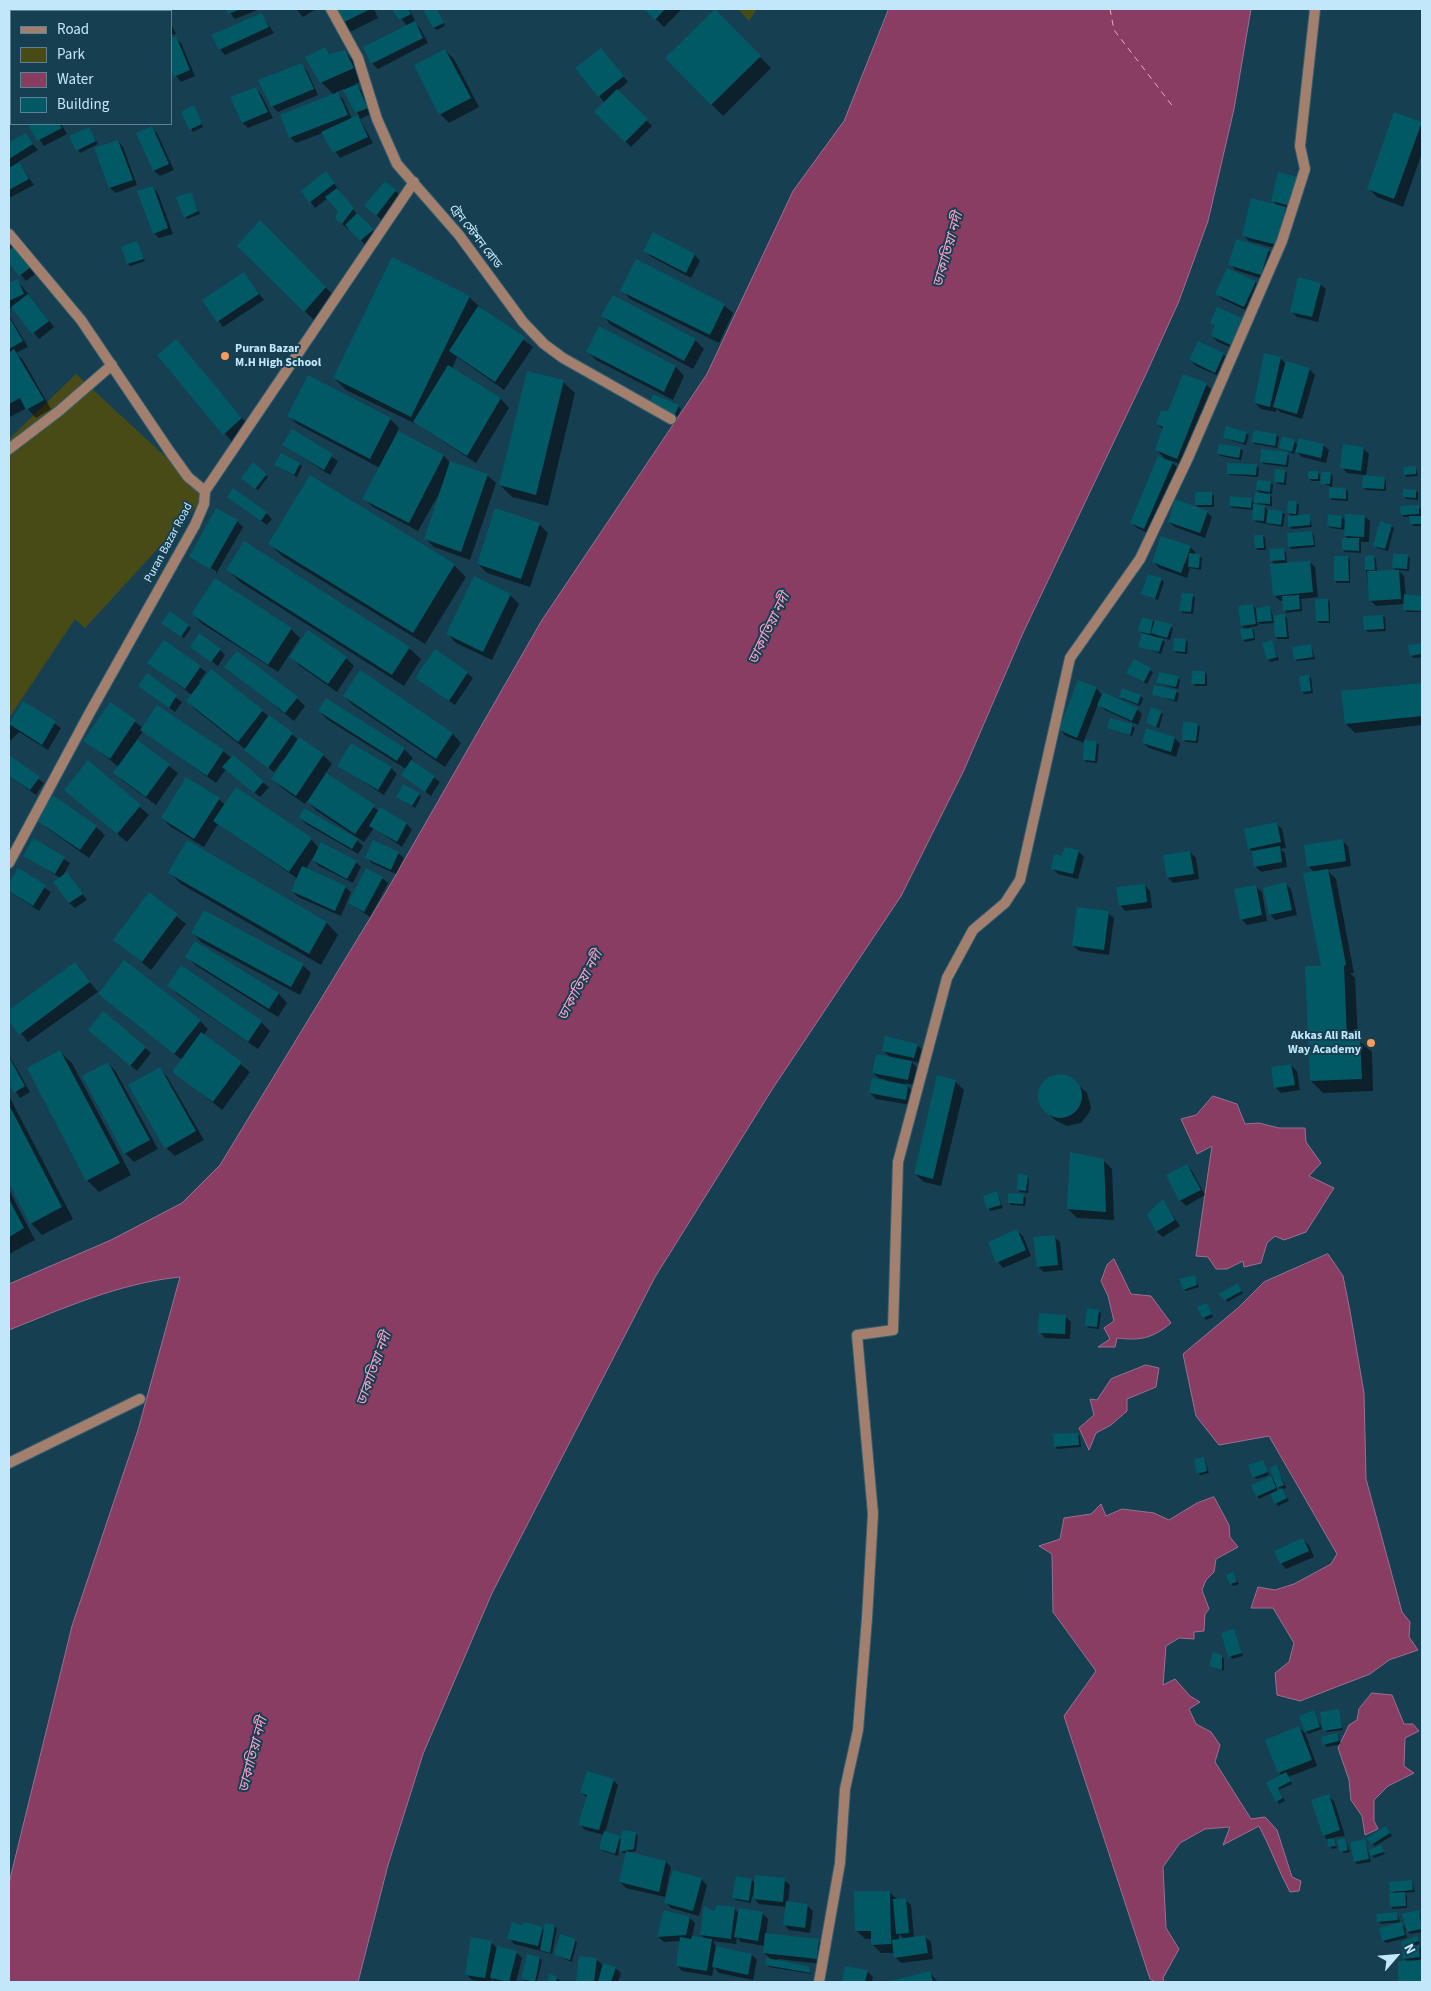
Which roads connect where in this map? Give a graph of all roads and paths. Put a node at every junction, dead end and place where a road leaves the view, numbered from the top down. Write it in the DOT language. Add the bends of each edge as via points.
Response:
graph roads {
  1 [pos="331,9"];
  2 [pos="1315,9"];
  3 [pos="414,182"];
  4 [pos="9,234"];
  5 [pos="112,366"];
  6 [pos="671,418"];
  7 [pos="9,449"];
  8 [pos="205,491"];
  9 [pos="9,863"];
  10 [pos="140,1399"];
  11 [pos="9,1464"];
  12 [pos="819,1982"];
  1 -- 3 [label="street, ট্রেন স্টেশন রোড" via="358,58 377,119 397,164"];
  2 -- 12 [label="street" via="1300,146 1306,170 1282,241 1188,458 1140,559 1070,658 1020,880 1005,903 973,930 947,978 898,1162 893,1330 857,1336 873,1514 868,1618 858,1730 845,1790 840,1863"];
  3 -- 6 [label="street, ট্রেন স্টেশন রোড" via="459,235 523,322 544,344 563,358"];
  3 -- 8 [label="street"];
  4 -- 5 [label="street, Puran Bazar Road" via="81,320"];
  5 -- 7 [label="street"];
  5 -- 8 [label="street, Puran Bazar Road" via="188,476"];
  8 -- 9 [label="street, Puran Bazar Road" via="204,504 195,525 88,714"];
  10 -- 11 [label="street"];
}
